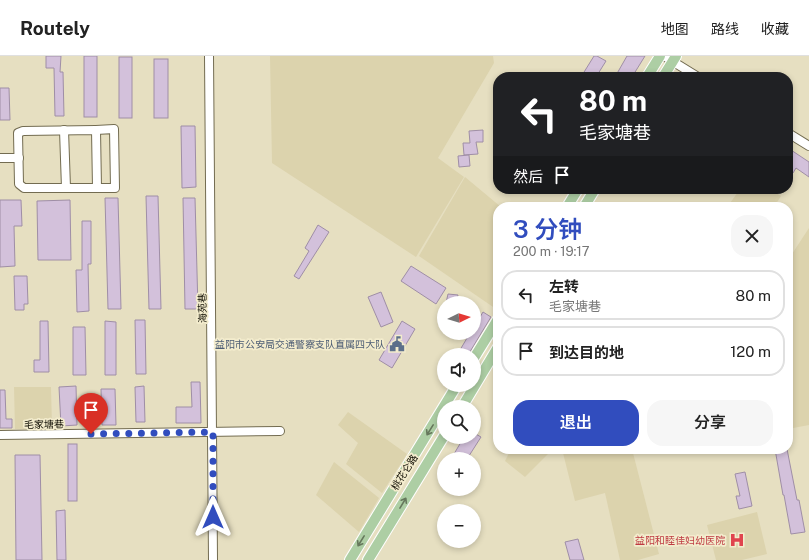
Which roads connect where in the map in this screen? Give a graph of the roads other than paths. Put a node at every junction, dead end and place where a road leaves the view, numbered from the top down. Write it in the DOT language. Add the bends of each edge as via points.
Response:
graph roads {
  1 [pos="209,56"];
  2 [pos="660,56"];
  3 [pos="671,58"];
  4 [pos="650,72"];
  5 [pos="665,72"];
  6 [pos="691,72"];
  7 [pos="64,130"];
  8 [pos="96,130"];
  9 [pos="793,135"];
  10 [pos="809,146"];
  11 [pos="0,158"];
  12 [pos="19,158"];
  13 [pos="66,188"];
  14 [pos="98,188"];
  15 [pos="493,327"];
  16 [pos="480,348"];
  17 [pos="493,355"];
  18 [pos="453,392"];
  19 [pos="466,400"];
  20 [pos="280,431"];
  21 [pos="213,432"];
  22 [pos="0,435"];
  23 [pos="439,444"];
  24 [pos="213,560"];
  25 [pos="350,560"];
  26 [pos="368,560"];
  1 -- 21 [label="street, 海苑巷"];
  2 -- 4 [label="main road"];
  3 -- 5 [label="main road"];
  3 -- 6 [label="street"];
  7 -- 8 [label="street"];
  7 -- 12 [label="street" via="23,130 18,133"];
  7 -- 13 [label="street"];
  8 -- 14 [label="street"];
  8 -- 14 [label="street" via="114,129 115,188"];
  9 -- 10 [label="street"];
  11 -- 12 [label="street"];
  12 -- 13 [label="street" via="19,184 24,188"];
  13 -- 14 [label="street"];
  15 -- 16 [label="main road"];
  17 -- 19 [label="main road"];
  18 -- 25 [label="main road, 桃花仑路, one-way"];
  20 -- 21 [label="street, 毛家塘巷"];
  21 -- 22 [label="street, 毛家塘巷"];
  21 -- 24 [label="street, 海苑巷"];
  26 -- 23 [label="main road, 桃花仑路, one-way"];
}
